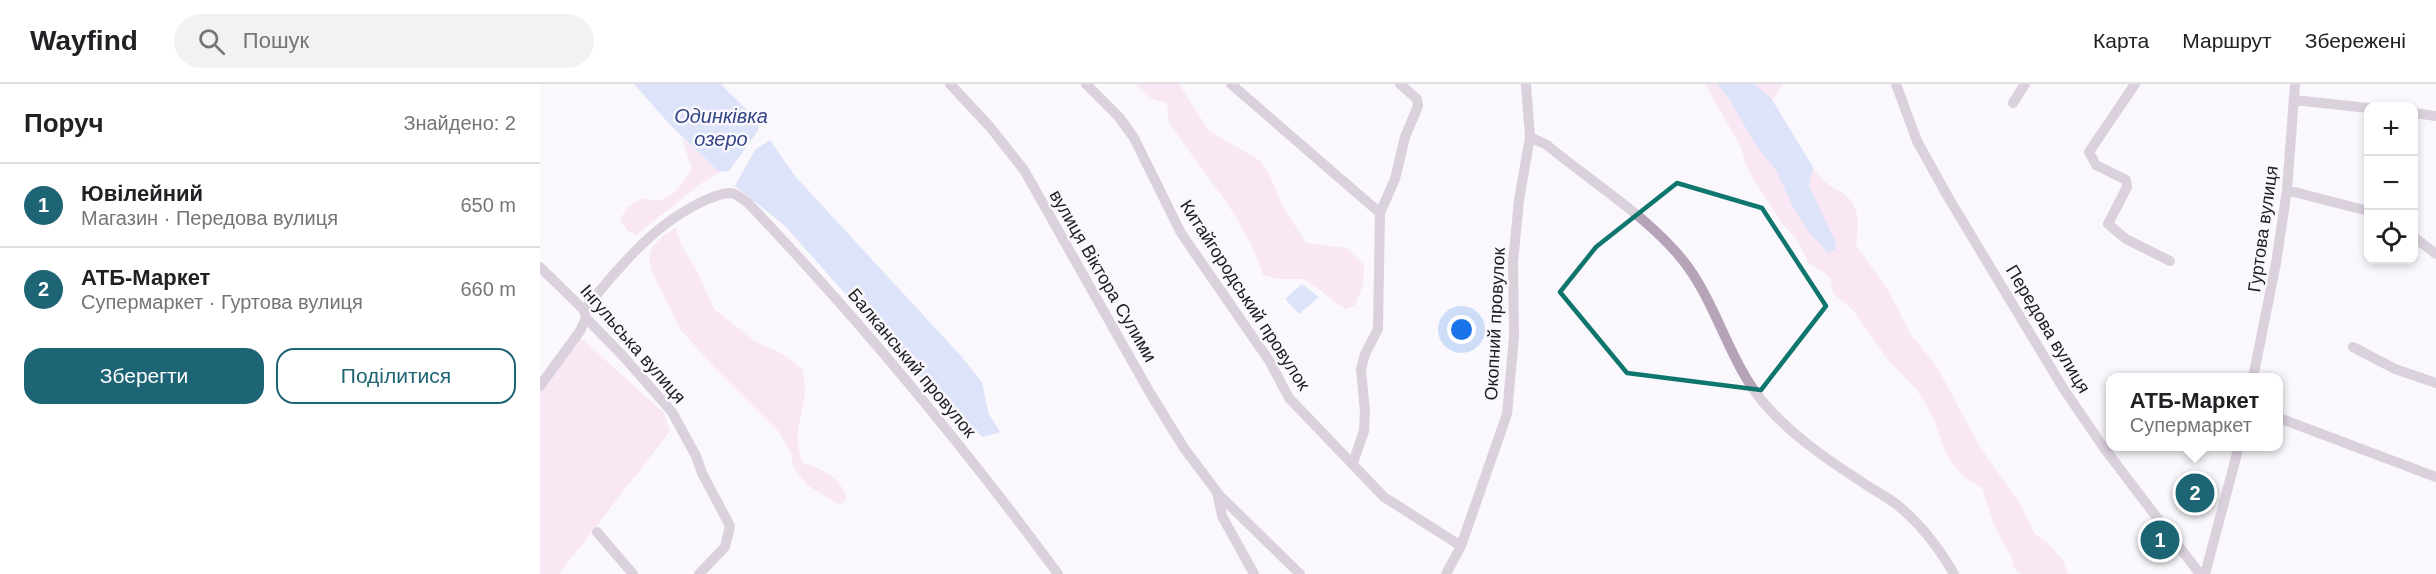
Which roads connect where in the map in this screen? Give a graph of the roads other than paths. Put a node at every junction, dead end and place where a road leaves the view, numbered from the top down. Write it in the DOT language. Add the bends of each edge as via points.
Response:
graph roads {
  1 [pos="950,84"];
  2 [pos="1086,84"];
  3 [pos="1231,84"];
  4 [pos="1400,84"];
  5 [pos="1526,84"];
  6 [pos="1896,84"];
  7 [pos="2025,84"];
  8 [pos="2135,84"];
  9 [pos="2295,84"];
  10 [pos="2294,100"];
  11 [pos="2013,103"];
  12 [pos="2364,108"];
  13 [pos="2418,114"];
  14 [pos="2436,116"];
  15 [pos="1530,137"];
  16 [pos="2287,190"];
  17 [pos="2364,210"];
  18 [pos="1380,213"];
  19 [pos="2418,240"];
  20 [pos="2436,254"];
  21 [pos="2170,261"];
  22 [pos="540,267"];
  23 [pos="585,314"];
  24 [pos="2353,347"];
  25 [pos="2254,373"];
  26 [pos="2436,383"];
  27 [pos="540,386"];
  28 [pos="2283,419"];
  29 [pos="2106,451"];
  30 [pos="2106,451"];
  31 [pos="2238,451"];
  32 [pos="1353,463"];
  33 [pos="2424,472"];
  34 [pos="2436,477"];
  35 [pos="2436,486"];
  36 [pos="1217,492"];
  37 [pos="597,532"];
  38 [pos="1461,546"];
  39 [pos="633,574"];
  40 [pos="699,574"];
  41 [pos="1058,574"];
  42 [pos="1254,574"];
  43 [pos="1300,574"];
  44 [pos="1446,574"];
  45 [pos="1954,574"];
  46 [pos="2200,574"];
  47 [pos="2205,574"];
  1 -- 36 [label="street, вулиця Віктора Сулими" via="1024,170 1150,393"];
  2 -- 32 [label="street, Китайгородський провулок" via="1134,138 1181,233 1270,362 1289,398"];
  3 -- 18 [label="street"];
  4 -- 18 [label="street" via="1417,99 1418,106"];
  5 -- 15 [label="street, Окопний провулок"];
  6 -- 30 [label="street, Передова вулиця" via="1917,141 1948,197 2063,388"];
  7 -- 11 [label="street"];
  8 -- 21 [label="street" via="2089,152 2096,165 2126,180 2127,187 2109,224 2126,239"];
  9 -- 10 [label="street, Гуртова вулиця"];
  10 -- 12 [label="street"];
  10 -- 16 [label="street, Гуртова вулиця"];
  13 -- 14 [label="street"];
  15 -- 38 [label="street, Окопний провулок" via="1513,263 1515,336 1507,414"];
  15 -- 45 [label="street" via="1547,145 1651,227 1686,265 1719,322 1733,357 1763,402 1803,442 1916,521"];
  16 -- 17 [label="street"];
  16 -- 25 [label="street, Гуртова вулиця"];
  18 -- 32 [label="street" via="1378,329 1361,369 1364,432"];
  19 -- 20 [label="street"];
  22 -- 23 [label="street, Інгульська вулиця"];
  23 -- 27 [label="street" via="580,331"];
  23 -- 40 [label="street, Інгульська вулиця" via="672,412 730,526 725,547"];
  23 -- 41 [label="street, Балканський провулок" via="642,244 664,224 722,193 735,194 815,273 932,411"];
  24 -- 26 [label="street" via="2395,369"];
  28 -- 33 [label="street"];
  29 -- 46 [label="street, Передова вулиця"];
  31 -- 47 [label="street"];
  32 -- 38 [label="street, Китайгородський провулок" via="1384,496"];
  33 -- 34 [label="street"];
  33 -- 35 [label="street"];
  36 -- 42 [label="street, вулиця Віктора Сулими" via="1222,516"];
  36 -- 43 [label="street, вулиця Віктора Сулими"];
  37 -- 39 [label="street"];
  38 -- 44 [label="street, Окопний провулок"];
}
